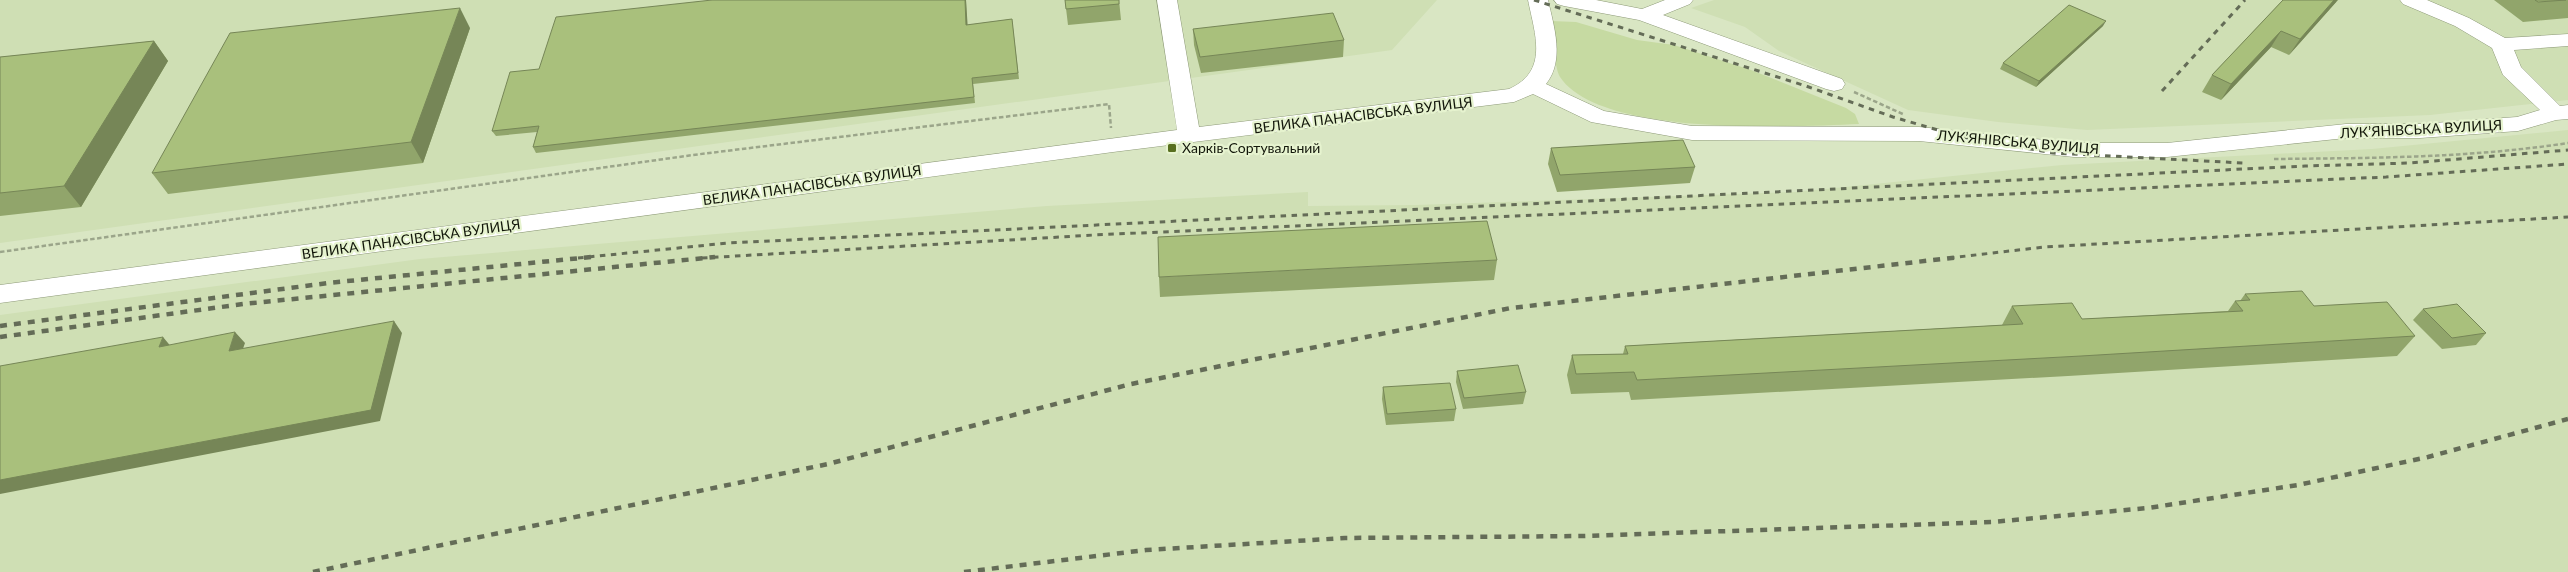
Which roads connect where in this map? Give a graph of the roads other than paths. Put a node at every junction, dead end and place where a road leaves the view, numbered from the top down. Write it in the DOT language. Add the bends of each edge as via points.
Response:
graph roads {
  1 [pos="1167,0"];
  2 [pos="1538,0"];
  3 [pos="1564,0"];
  4 [pos="1683,0"];
  5 [pos="2410,0"];
  6 [pos="1644,15"];
  7 [pos="2568,40"];
  8 [pos="2501,45"];
  9 [pos="1834,84"];
  10 [pos="1533,86"];
  11 [pos="2562,112"];
  12 [pos="1189,136"];
  13 [pos="0,294"];
  1 -- 12 [label="street"];
  2 -- 10 [label="street" via="1547,59 1543,73"];
  3 -- 6 [label="street"];
  4 -- 6 [label="street"];
  5 -- 8 [label="street" via="2462,22"];
  6 -- 9 [label="street"];
  7 -- 8 [label="street"];
  8 -- 11 [label="street" via="2511,70"];
  10 -- 11 [label="street, ЛУК’ЯНІВСЬКА ВУЛИЦЯ" via="1599,117 1692,134 1919,134 2074,150 2167,150 2346,131 2420,131 2518,124"];
  10 -- 12 [label="street, ВЕЛИКА ПАНАСІВСЬКА ВУЛИЦЯ" via="1514,95 1474,102"];
  12 -- 13 [label="street, ВЕЛИКА ПАНАСІВСЬКА ВУЛИЦЯ"];
}
